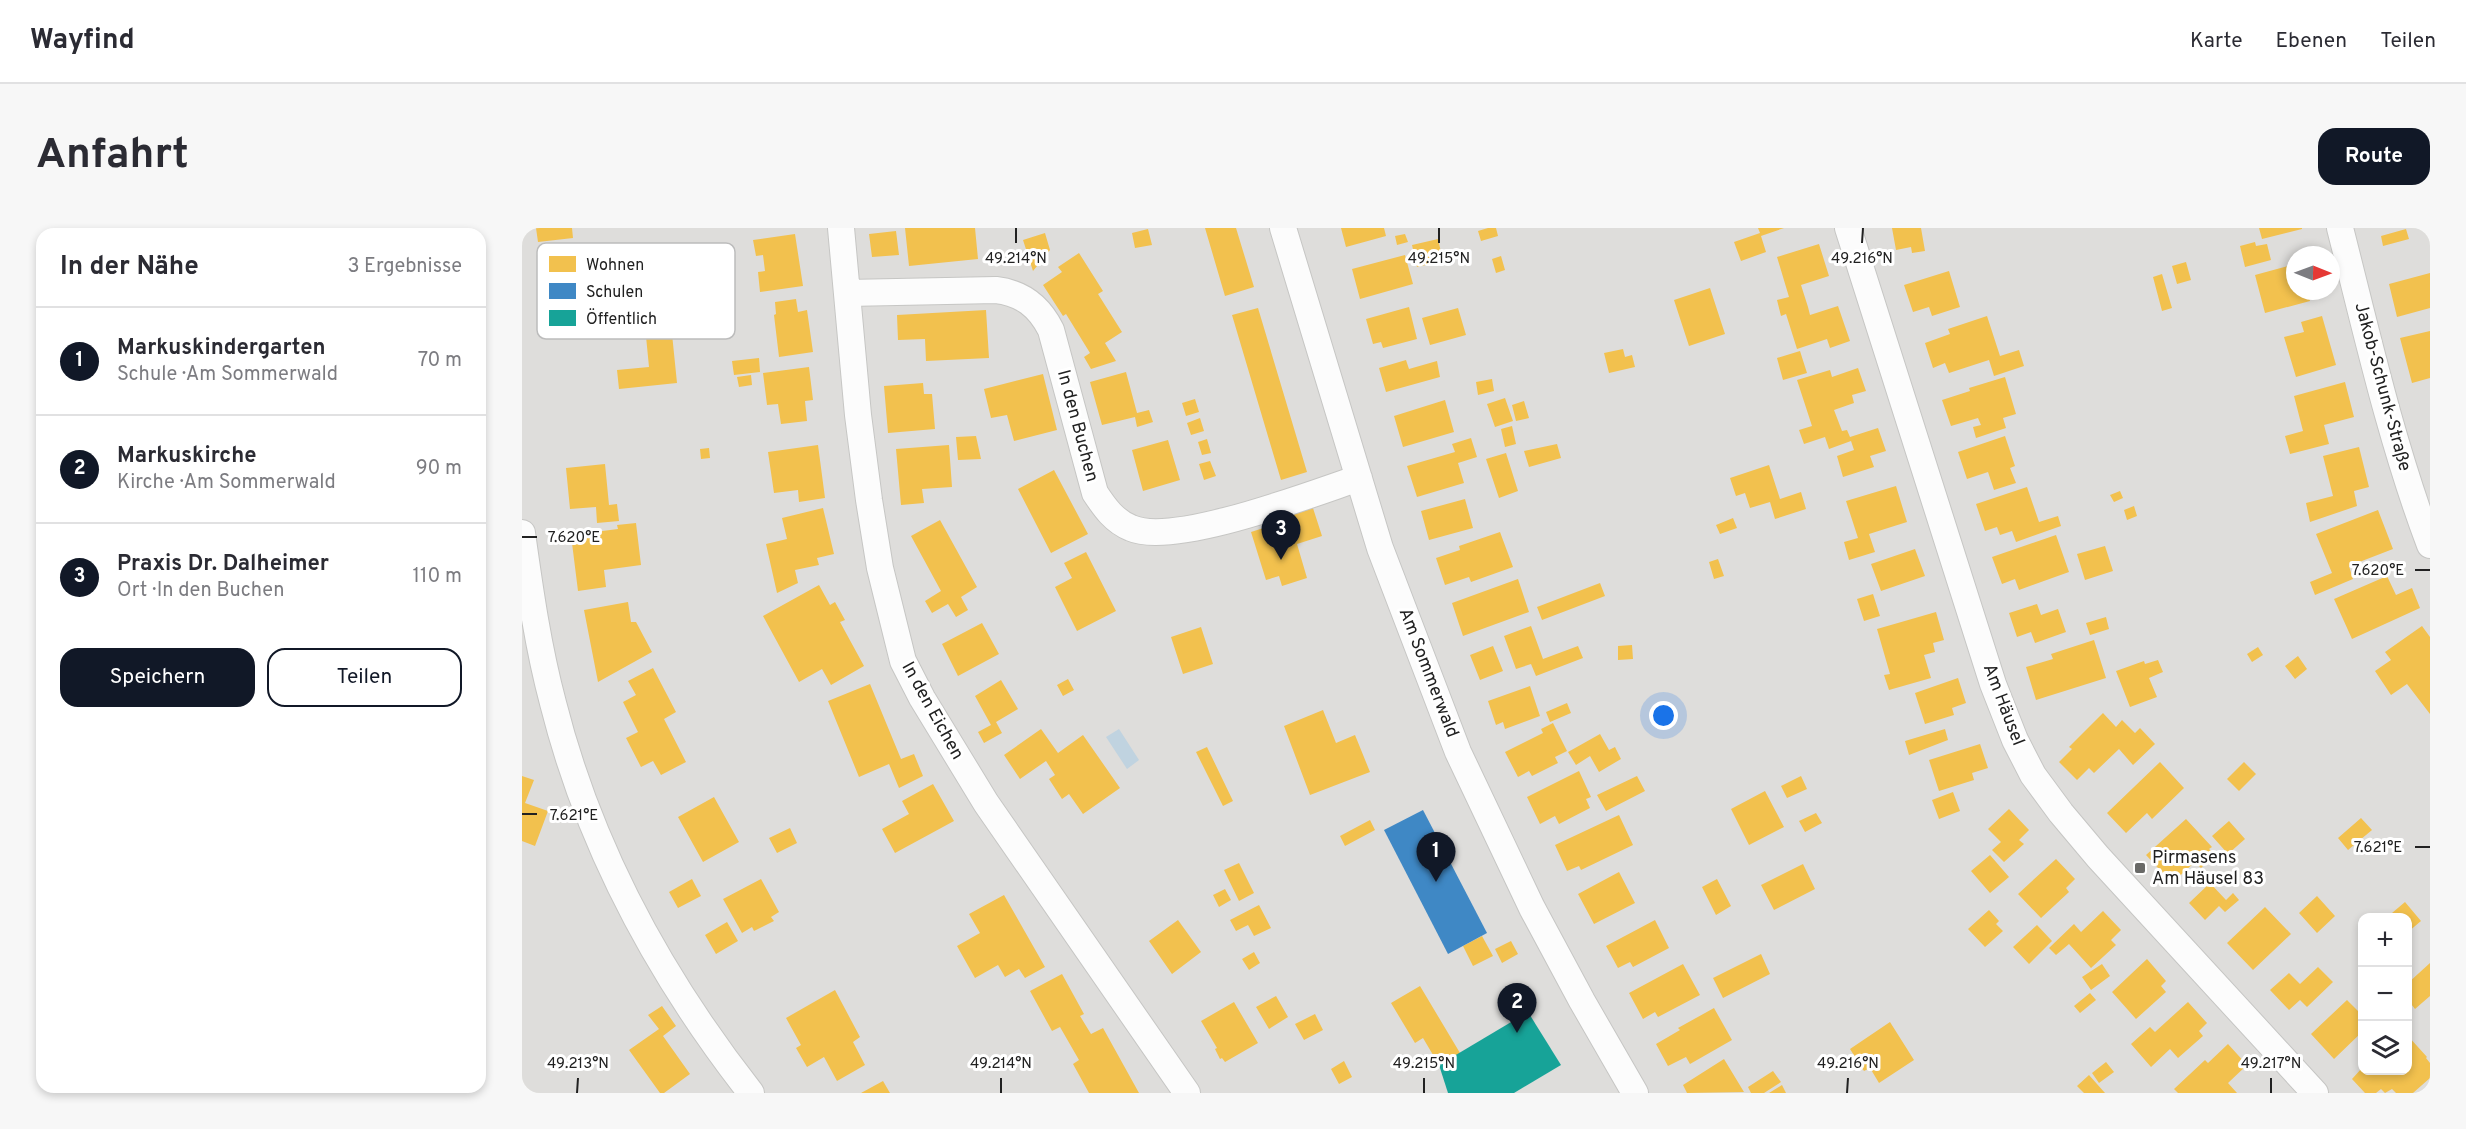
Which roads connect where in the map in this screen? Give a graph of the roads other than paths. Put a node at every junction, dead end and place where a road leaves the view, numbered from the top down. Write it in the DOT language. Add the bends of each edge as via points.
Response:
graph roads {
  1 [pos="841,228"];
  2 [pos="1283,228"];
  3 [pos="1848,228"];
  4 [pos="2340,228"];
  5 [pos="847,293"];
  6 [pos="1359,478"];
  7 [pos="522,533"];
  8 [pos="2430,544"];
  9 [pos="751,1093"];
  10 [pos="1187,1093"];
  11 [pos="1635,1093"];
  12 [pos="2315,1093"];
  1 -- 5 [label="street, In den Eichen"];
  2 -- 6 [label="street, Am Sommerwald"];
  3 -- 12 [label="street, Am Häusel" via="1993,684 2033,775 2098,857"];
  4 -- 8 [label="street, Jakob-Schunk-Straße" via="2388,415"];
  5 -- 6 [label="street, In den Buchen" via="996,290 1013,292 1027,300 1051,330 1095,493 1108,513 1130,528 1149,533 1174,532 1233,519"];
  5 -- 10 [label="street, In den Eichen" via="869,500 880,568 903,661 986,803"];
  6 -- 11 [label="street, Am Sommerwald" via="1380,548 1458,752 1556,953"];
  7 -- 9 [label="street" via="535,623 553,704 597,834 654,953 686,1005"];
}
